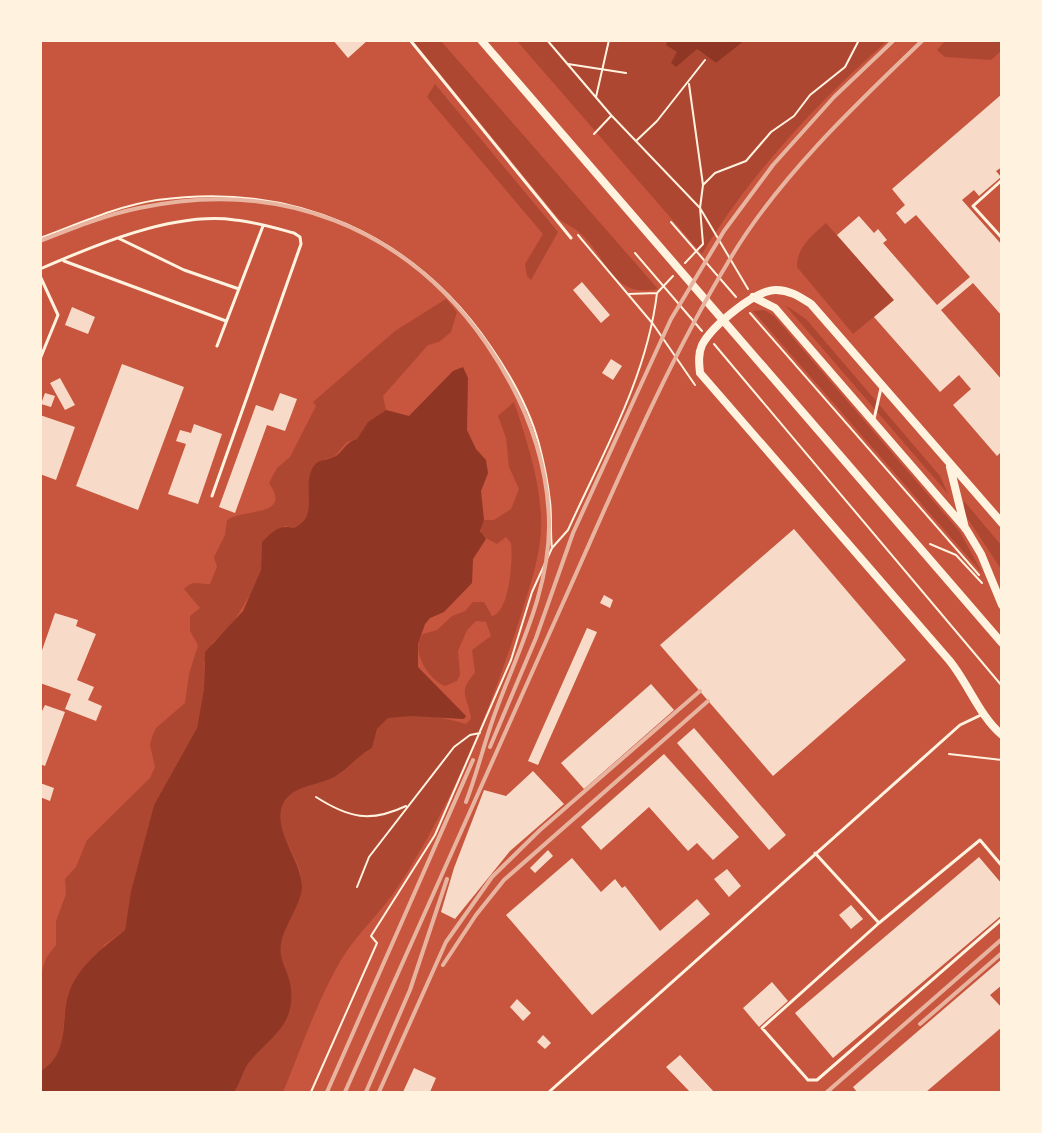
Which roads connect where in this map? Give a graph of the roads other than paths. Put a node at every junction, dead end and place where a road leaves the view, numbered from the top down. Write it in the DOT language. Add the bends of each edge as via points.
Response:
graph roads {
  1 [pos="410,40"];
  2 [pos="481,40"];
  3 [pos="1002,180"];
  4 [pos="263,226"];
  5 [pos="118,238"];
  6 [pos="571,238"];
  7 [pos="1002,238"];
  8 [pos="62,260"];
  9 [pos="40,269"];
  10 [pos="40,276"];
  11 [pos="239,289"];
  12 [pos="753,297"];
  13 [pos="226,321"];
  14 [pos="217,346"];
  15 [pos="40,359"];
  16 [pos="881,386"];
  17 [pos="873,421"];
  18 [pos="949,463"];
  19 [pos="212,496"];
  20 [pos="1002,523"];
  21 [pos="966,529"];
  22 [pos="1002,605"];
  23 [pos="1002,643"];
  24 [pos="985,714"];
  25 [pos="1002,735"];
  26 [pos="815,853"];
  27 [pos="1002,866"];
  28 [pos="1002,919"];
  29 [pos="879,923"];
  30 [pos="549,1092"];
  1 -- 6 [label="lane"];
  2 -- 23 [label="main road"];
  3 -- 7 [label="lane" via="973,206"];
  4 -- 5 [label="lane" via="233,219 181,222"];
  4 -- 11 [label="lane"];
  4 -- 19 [label="lane" via="294,232 301,244"];
  5 -- 8 [label="lane"];
  5 -- 11 [label="lane" via="184,270"];
  8 -- 9 [label="lane"];
  8 -- 13 [label="lane"];
  10 -- 15 [label="lane" via="58,315"];
  11 -- 13 [label="lane"];
  12 -- 16 [label="street" via="785,290 811,304"];
  12 -- 17 [label="street" via="775,308"];
  12 -- 24 [label="street" via="703,343 700,373 949,660"];
  13 -- 14 [label="lane"];
  16 -- 17 [label="lane"];
  16 -- 18 [label="street"];
  17 -- 21 [label="street"];
  18 -- 20 [label="street"];
  18 -- 21 [label="street"];
  21 -- 22 [label="street"];
  24 -- 25 [label="street"];
  24 -- 26 [label="lane" via="960,724"];
  26 -- 29 [label="lane"];
  26 -- 30 [label="lane"];
  27 -- 29 [label="lane" via="980,840"];
  28 -- 29 [label="lane" via="817,1080 808,1080 762,1028"];
}
